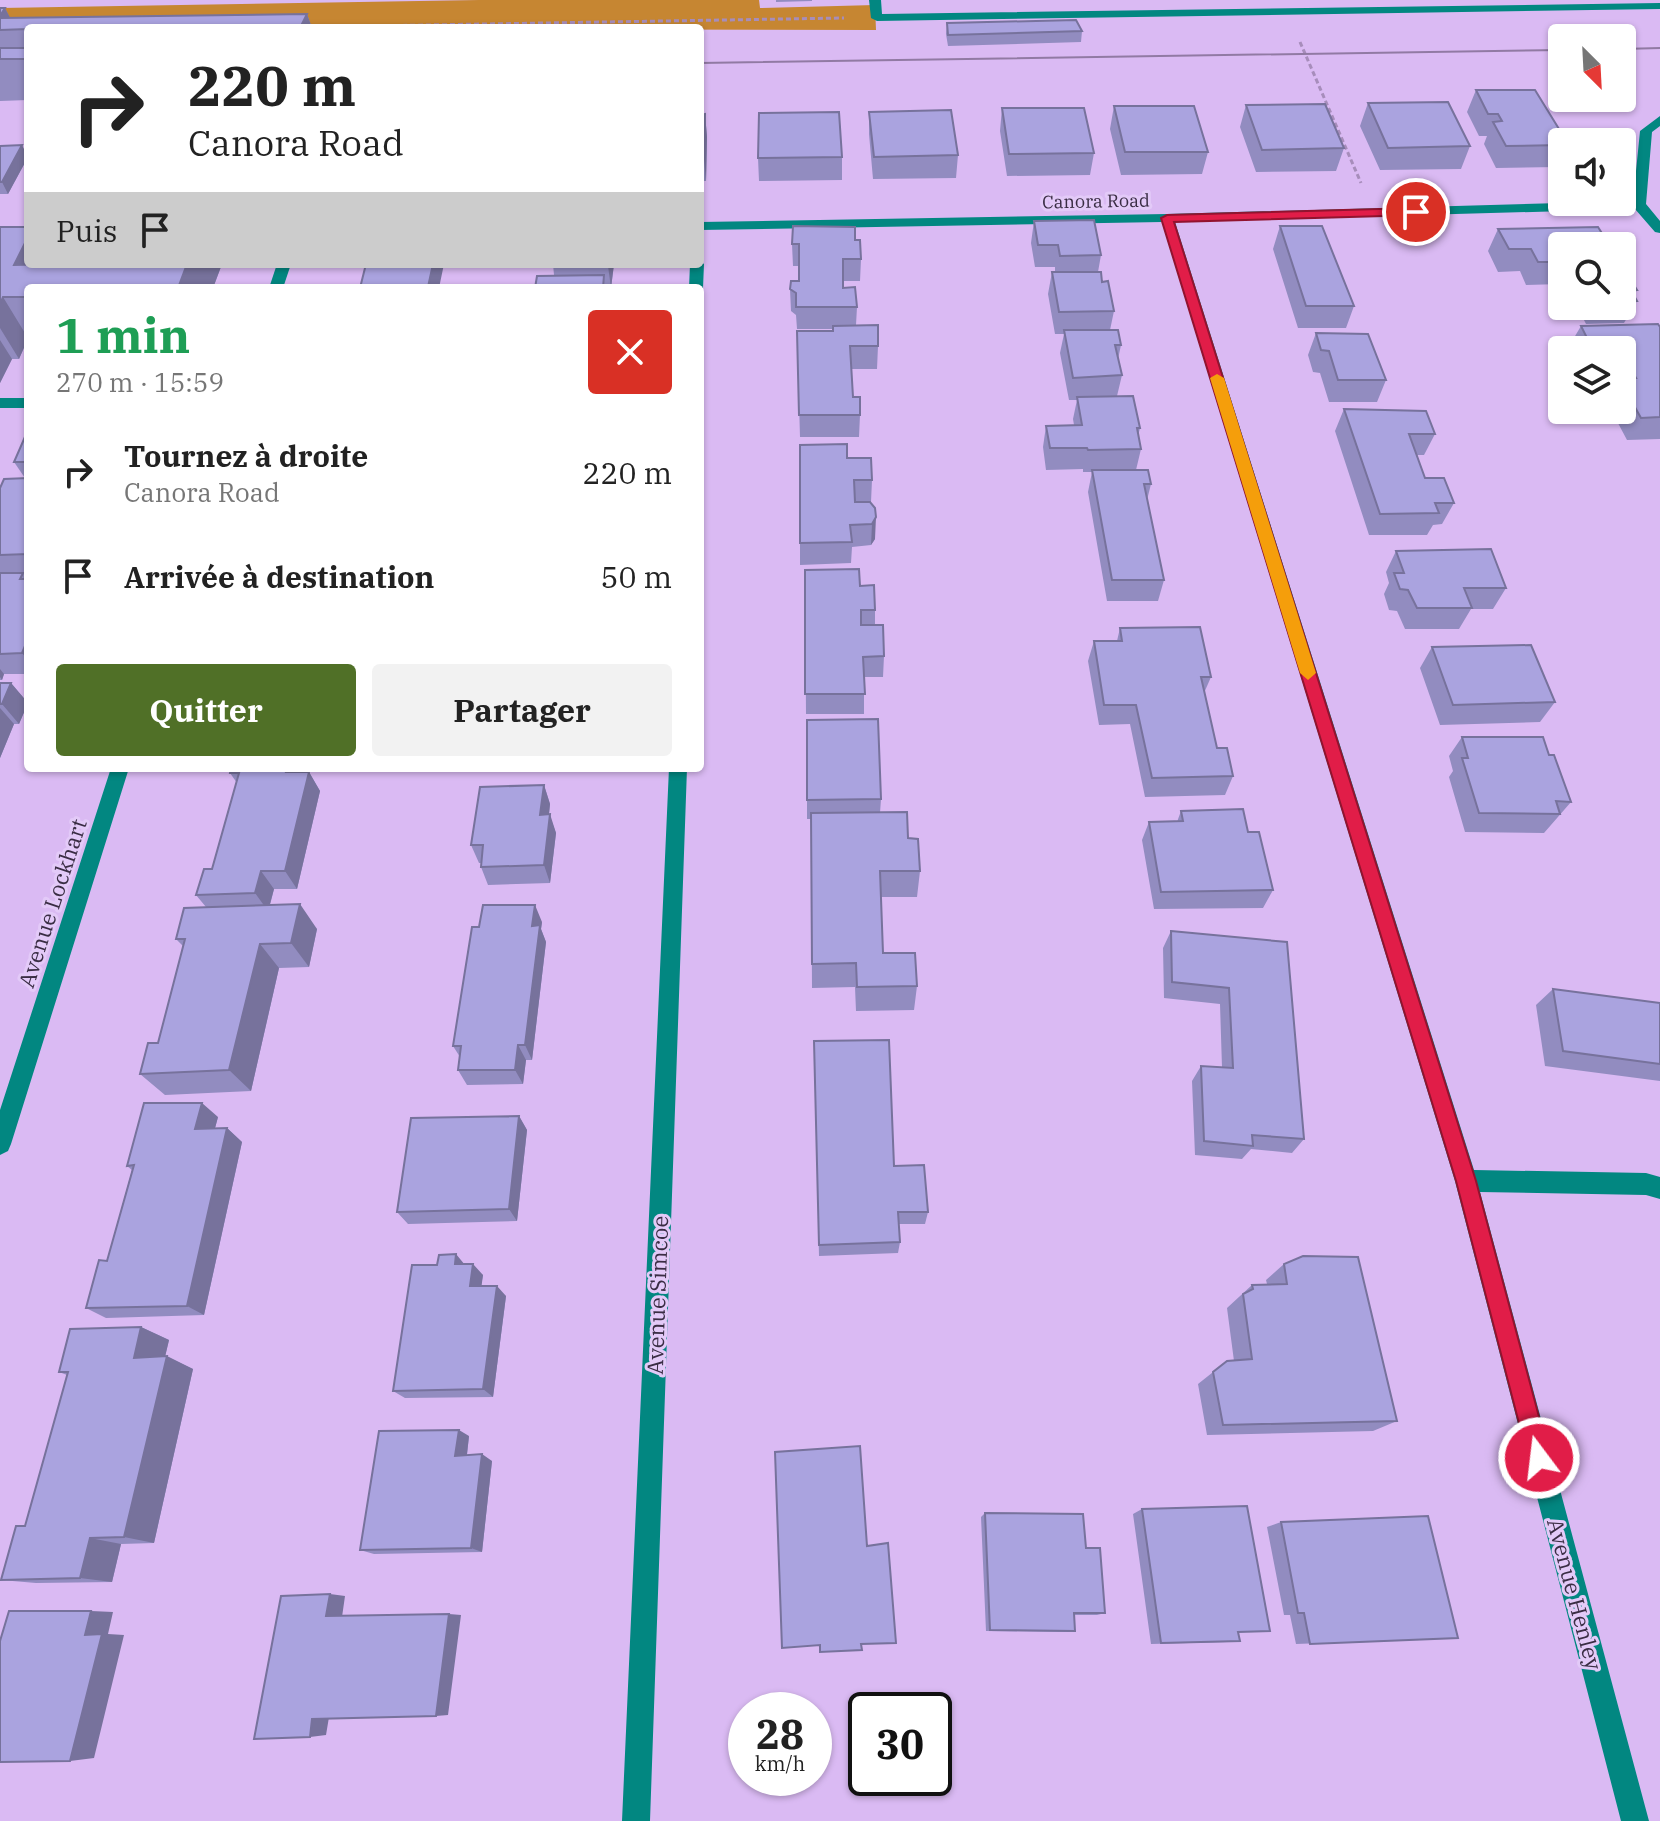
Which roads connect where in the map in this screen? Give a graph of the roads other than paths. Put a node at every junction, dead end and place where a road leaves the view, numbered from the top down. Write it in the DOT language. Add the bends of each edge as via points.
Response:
graph roads {
  1 [pos="875,0"];
  2 [pos="1260,0"];
  3 [pos="1660,6"];
  4 [pos="1269,12"];
  5 [pos="1660,120"];
  6 [pos="1639,205"];
  7 [pos="1167,218"];
  8 [pos="704,226"];
  9 [pos="1660,229"];
  10 [pos="0,403"];
  11 [pos="24,403"];
  12 [pos="119,772"];
  13 [pos="678,772"];
  14 [pos="0,1144"];
  15 [pos="1466,1181"];
  16 [pos="1660,1188"];
  17 [pos="636,1821"];
  18 [pos="1635,1821"];
  1 -- 4 [label="street" via="877,18"];
  2 -- 4 [label="street"];
  3 -- 4 [label="street"];
  5 -- 6 [label="street" via="1646,131"];
  6 -- 7 [label="street, Canora Road"];
  6 -- 9 [label="street"];
  7 -- 8 [label="street, Canora Road"];
  7 -- 15 [label="street, Avenue Henley"];
  10 -- 11 [label="street"];
  12 -- 14 [label="street, Avenue Lockhart"];
  13 -- 17 [label="street, Avenue Simcoe"];
  15 -- 16 [label="street"];
  15 -- 18 [label="street, Avenue Henley"];
}
